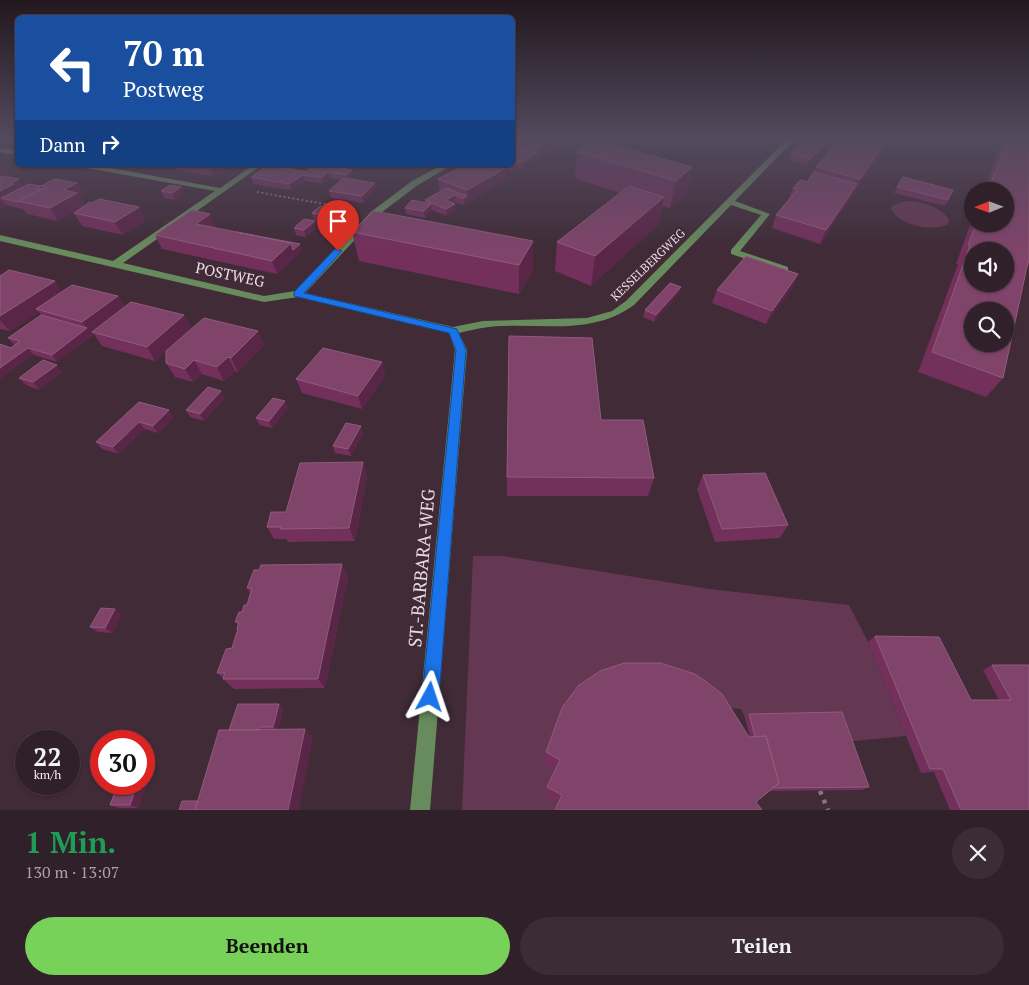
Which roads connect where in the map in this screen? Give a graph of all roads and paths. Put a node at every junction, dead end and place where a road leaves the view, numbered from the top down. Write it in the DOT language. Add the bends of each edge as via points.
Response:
graph roads {
  1 [pos="148,176"];
  2 [pos="242,176"];
  3 [pos="428,176"];
  4 [pos="755,176"];
  5 [pos="223,188"];
  6 [pos="729,202"];
  7 [pos="375,213"];
  8 [pos="0,238"];
  9 [pos="114,265"];
  10 [pos="785,269"];
  11 [pos="298,294"];
  12 [pos="453,331"];
  13 [pos="820,791"];
  14 [pos="420,810"];
  15 [pos="828,810"];
  1 -- 5 [label="street"];
  2 -- 5 [label="street"];
  3 -- 7 [label="street"];
  4 -- 6 [label="street, KESSELBERGWEG"];
  5 -- 7 [label="path"];
  5 -- 9 [label="street"];
  6 -- 10 [label="street" via="766,214 734,252"];
  6 -- 12 [label="street, KESSELBERGWEG" via="630,303 616,313 569,323 483,324"];
  7 -- 11 [label="street"];
  8 -- 9 [label="street, POSTWEG"];
  9 -- 11 [label="street, POSTWEG" via="264,299"];
  11 -- 12 [label="street, POSTWEG"];
  12 -- 14 [label="street, ST.-BARBARA-WEG" via="461,350"];
  13 -- 15 [label="path"];
}
